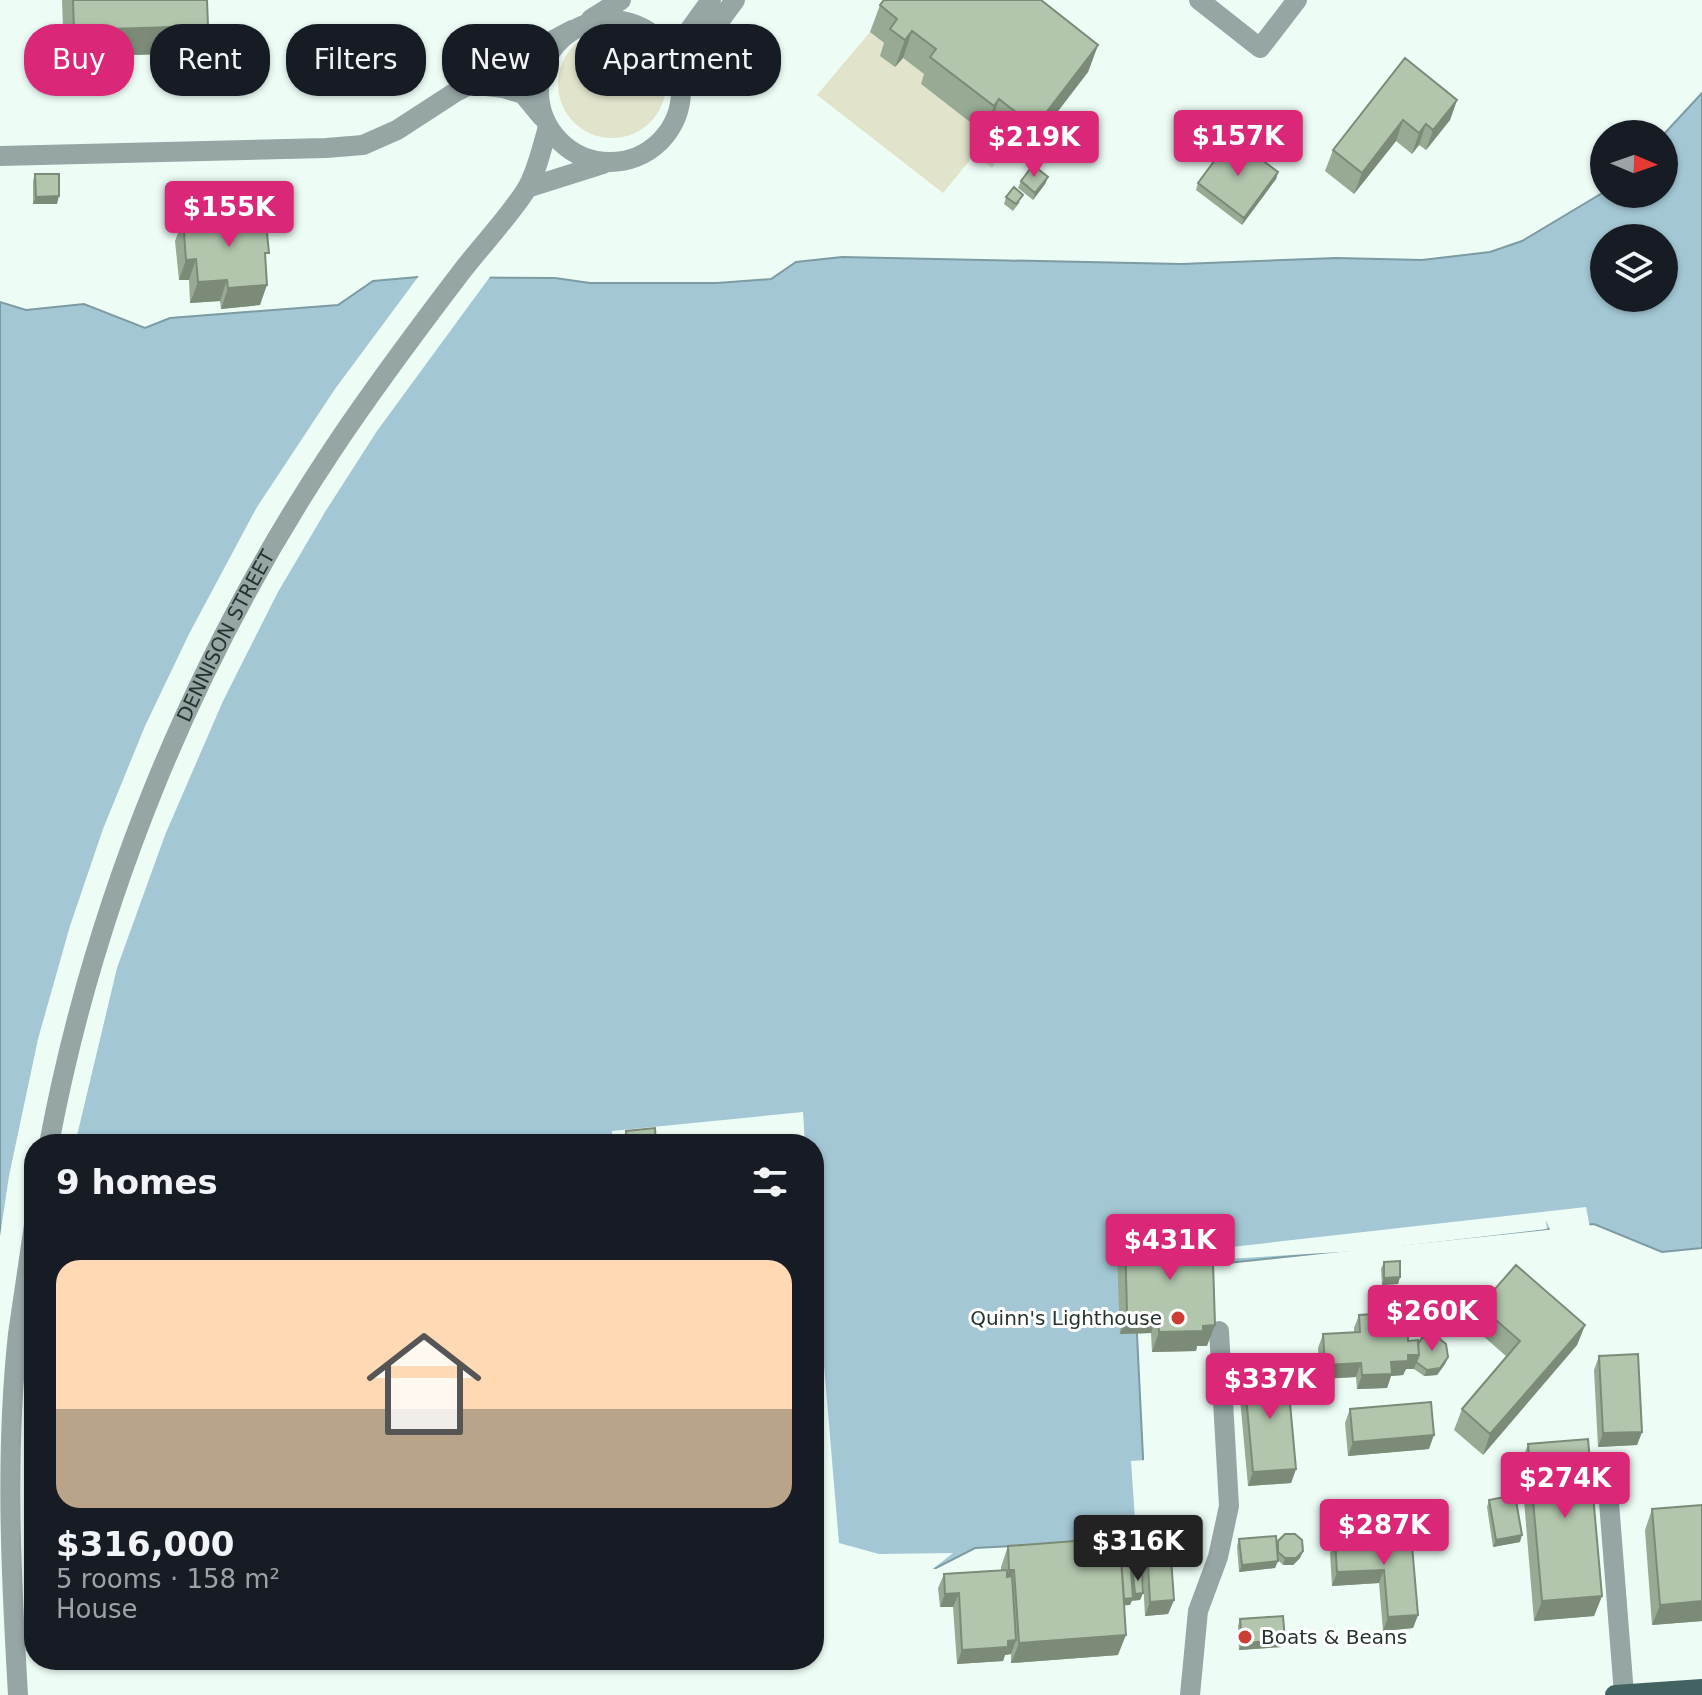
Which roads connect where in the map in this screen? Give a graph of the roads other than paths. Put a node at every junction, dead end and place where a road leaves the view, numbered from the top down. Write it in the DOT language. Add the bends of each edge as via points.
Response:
graph roads {
  1 [pos="621,0"];
  2 [pos="711,0"];
  3 [pos="735,0"];
  4 [pos="1199,0"];
  5 [pos="1297,0"];
  6 [pos="586,24"];
  7 [pos="636,24"];
  8 [pos="694,24"];
  9 [pos="717,24"];
  10 [pos="574,29"];
  11 [pos="559,37"];
  12 [pos="451,96"];
  13 [pos="525,96"];
  14 [pos="682,96"];
  15 [pos="546,124"];
  16 [pos="0,156"];
  17 [pos="605,163"];
  18 [pos="527,188"];
  19 [pos="51,1134"];
  20 [pos="24,1294"];
  21 [pos="1219,1331"];
  22 [pos="1606,1464"];
  23 [pos="1702,1689"];
  24 [pos="1624,1694"];
  25 [pos="18,1695"];
  26 [pos="1190,1695"];
  27 [pos="1615,1695"];
  1 -- 10 [label="street"];
  2 -- 8 [label="street"];
  3 -- 9 [label="street"];
  4 -- 5 [label="street" via="1260,48"];
  6 -- 7 [label="street" via="618,19"];
  10 -- 11 [label="street"];
  10 -- 15 [label="street" via="557,43 539,80"];
  12 -- 16 [label="street" via="363,145"];
  13 -- 15 [label="street"];
  14 -- 17 [label="street" via="677,119 648,153"];
  15 -- 17 [label="street" via="582,158"];
  15 -- 18 [label="street, DENNISON STREET"];
  17 -- 18 [label="street"];
  18 -- 19 [label="street, DENNISON STREET" via="330,453 267,556 209,667 161,770 118,885 85,990"];
  20 -- 25 [label="street" via="11,1448"];
  21 -- 26 [label="street" via="1229,1506 1198,1611"];
  22 -- 24 [label="street"];
  23 -- 24 [label="main road"];
  24 -- 27 [label="main road"];
}
